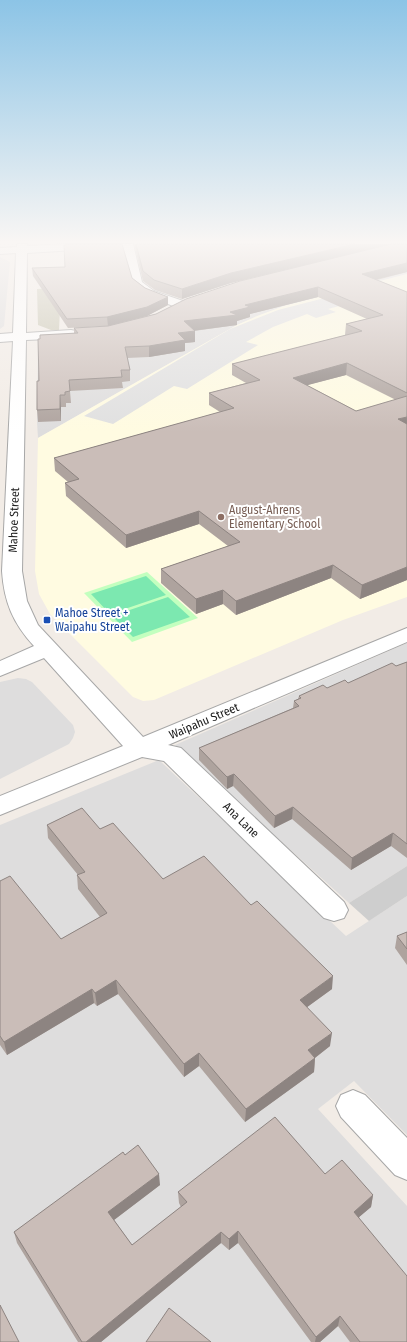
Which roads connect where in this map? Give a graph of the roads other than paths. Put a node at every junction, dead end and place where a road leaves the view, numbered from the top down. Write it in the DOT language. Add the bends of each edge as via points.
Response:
graph roads {
  1 [pos="20,307"];
  2 [pos="180,307"];
  3 [pos="171,311"];
  4 [pos="82,334"];
  5 [pos="19,337"];
  6 [pos="0,338"];
  7 [pos="8,449"];
  8 [pos="6,540"];
  9 [pos="407,634"];
  10 [pos="46,649"];
  11 [pos="0,669"];
  12 [pos="139,748"];
  13 [pos="0,806"];
  14 [pos="334,910"];
  15 [pos="353,1106"];
  16 [pos="407,1163"];
  1 -- 5 [label="street, Mahoe Street"];
  2 -- 3 [label="street"];
  4 -- 5 [label="street"];
  5 -- 6 [label="street"];
  5 -- 7 [label="street, Mahoe Street"];
  7 -- 8 [label="street, Mahoe Street"];
  8 -- 10 [label="street, Mahoe Street" via="12,589 17,607 29,628"];
  9 -- 12 [label="street, Waipahu Street"];
  10 -- 11 [label="street"];
  10 -- 12 [label="street, Mahoe Street"];
  12 -- 13 [label="street, Waipahu Street"];
  12 -- 14 [label="street, Ana Lane" via="172,754"];
  15 -- 16 [label="street"];
}
